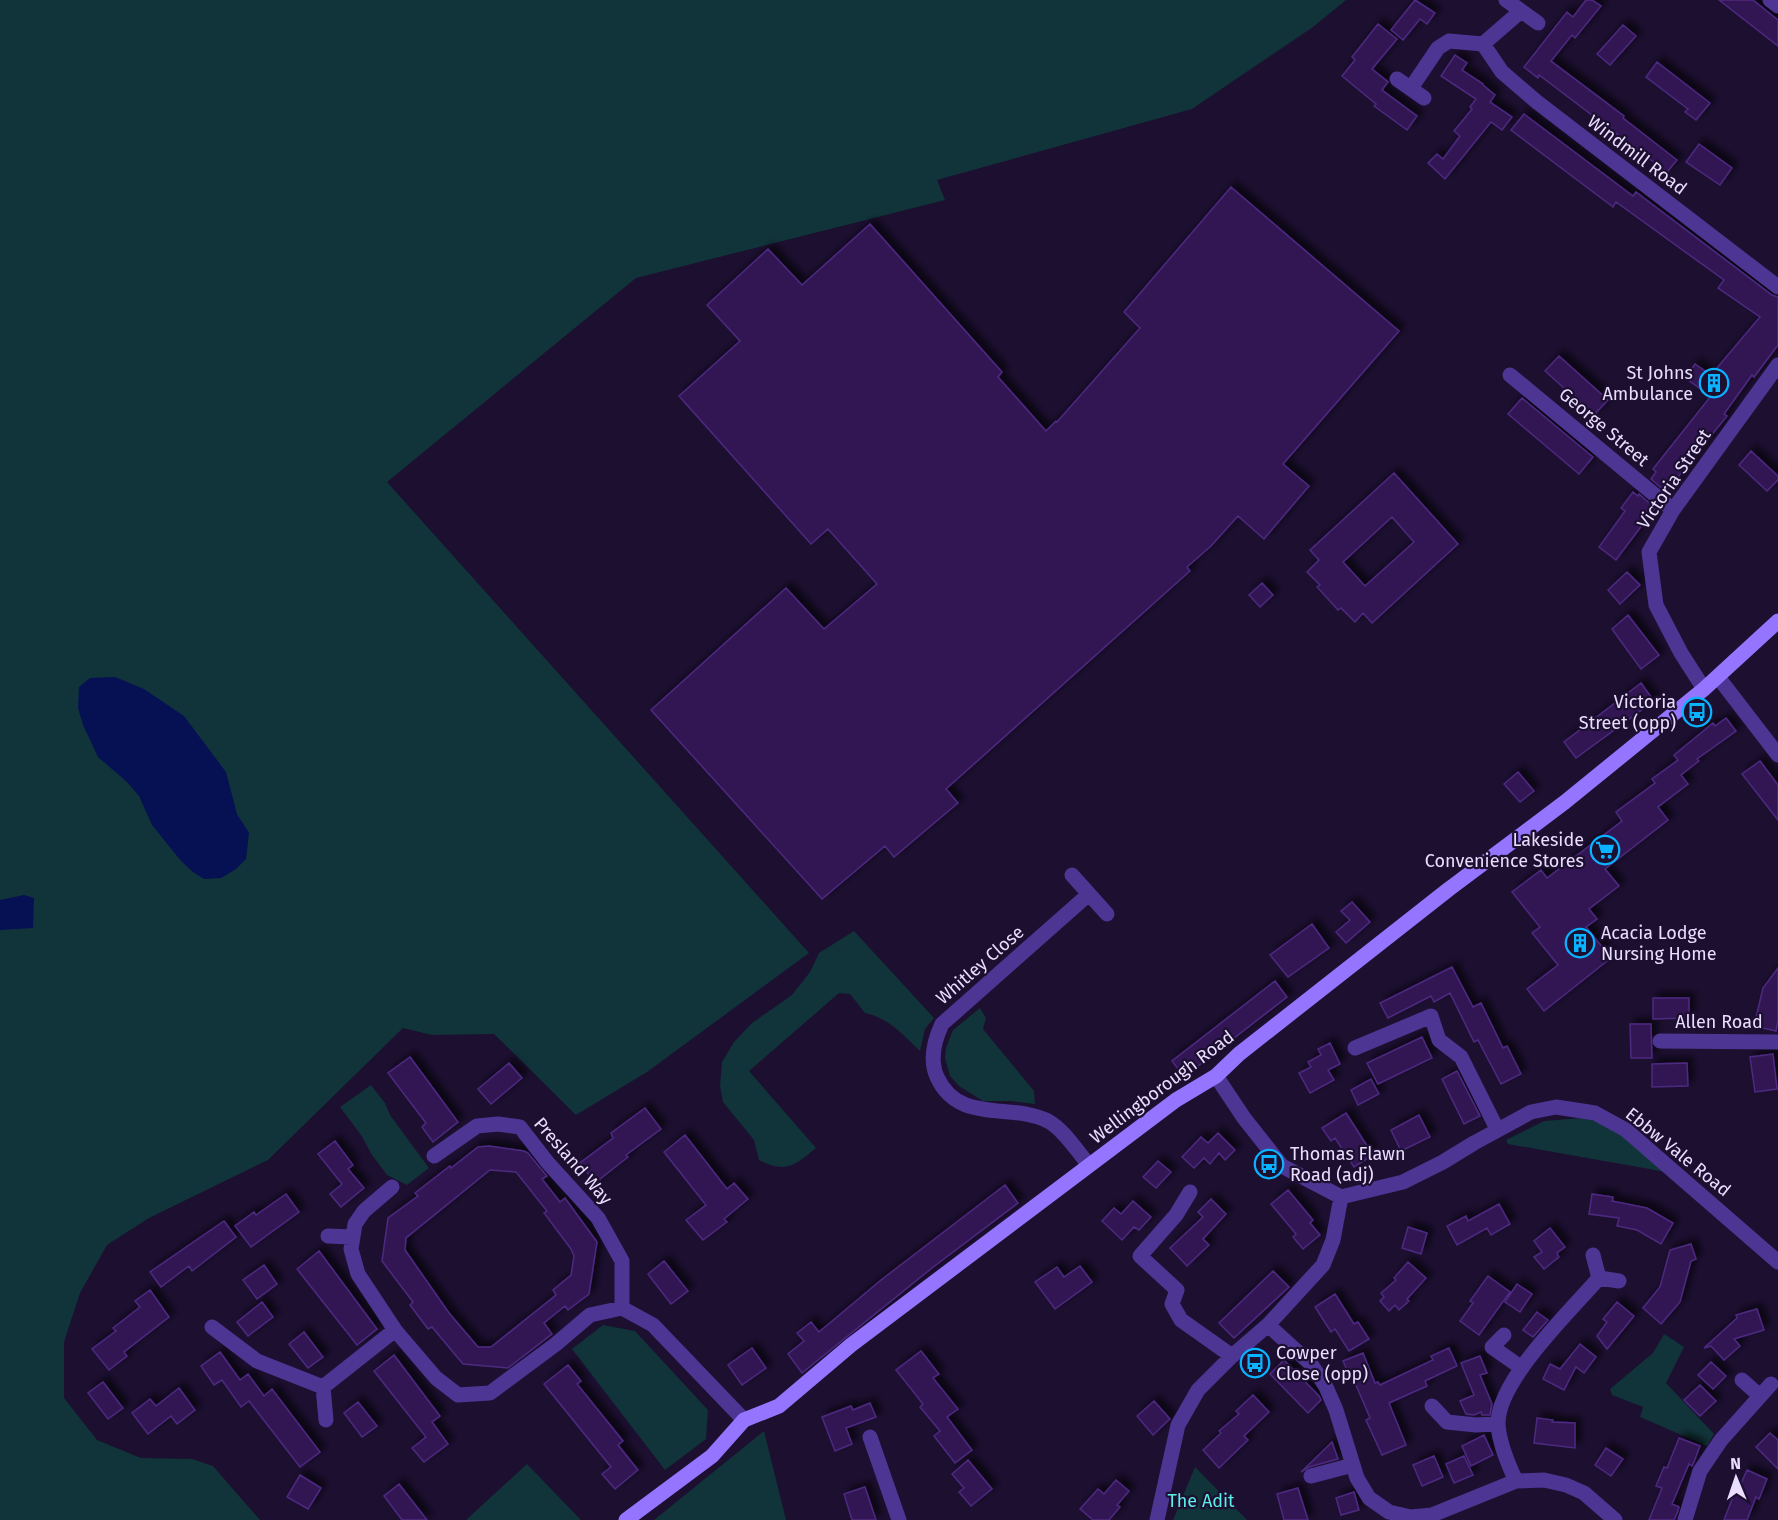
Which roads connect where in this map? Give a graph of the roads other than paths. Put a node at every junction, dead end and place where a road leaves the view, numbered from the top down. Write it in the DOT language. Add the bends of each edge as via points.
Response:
graph roads {
  1 [pos="1506,0"];
  2 [pos="1770,0"];
  3 [pos="1778,6"];
  4 [pos="1521,11"];
  5 [pos="1538,23"];
  6 [pos="1483,44"];
  7 [pos="1397,79"];
  8 [pos="1411,88"];
  9 [pos="1424,98"];
  10 [pos="1778,287"];
  11 [pos="1778,365"];
  12 [pos="1510,375"];
  13 [pos="1673,510"];
  14 [pos="1778,621"];
  15 [pos="1718,677"];
  16 [pos="1704,689"];
  17 [pos="1778,755"];
  18 [pos="1072,875"];
  19 [pos="1089,894"];
  20 [pos="1107,914"];
  21 [pos="1660,1041"];
  22 [pos="1778,1042"];
  23 [pos="1355,1048"];
  24 [pos="1216,1076"];
  25 [pos="1497,1130"];
  26 [pos="434,1156"];
  27 [pos="1089,1165"];
  28 [pos="392,1187"];
  29 [pos="1190,1192"];
  30 [pos="1341,1197"];
  31 [pos="328,1236"];
  32 [pos="352,1237"];
  33 [pos="1593,1254"];
  34 [pos="1778,1262"];
  35 [pos="1599,1278"];
  36 [pos="1619,1281"];
  37 [pos="622,1308"];
  38 [pos="1268,1325"];
  39 [pos="212,1328"];
  40 [pos="395,1330"];
  41 [pos="1504,1335"];
  42 [pos="1232,1356"];
  43 [pos="1522,1368"];
  44 [pos="1742,1380"];
  45 [pos="323,1387"];
  46 [pos="1432,1406"];
  47 [pos="326,1420"];
  48 [pos="744,1420"];
  49 [pos="1498,1424"];
  50 [pos="870,1437"];
  51 [pos="1353,1465"];
  52 [pos="1311,1476"];
  53 [pos="1516,1481"];
  54 [pos="1411,1519"];
  55 [pos="626,1520"];
  56 [pos="899,1520"];
  57 [pos="1157,1520"];
  58 [pos="1615,1520"];
  59 [pos="1685,1520"];
  1 -- 4 [label="street"];
  2 -- 3 [label="street"];
  4 -- 5 [label="street"];
  4 -- 6 [label="street"];
  6 -- 8 [label="street" via="1449,41 1438,48"];
  6 -- 10 [label="street, Windmill Road" via="1502,72 1537,102"];
  7 -- 8 [label="street"];
  8 -- 9 [label="street"];
  11 -- 13 [label="street, Victoria Street"];
  12 -- 13 [label="street, George Street"];
  13 -- 16 [label="street, Victoria Street" via="1649,552 1656,604"];
  14 -- 15 [label="main road, Wellingborough Road"];
  15 -- 16 [label="main road, Wellingborough Road"];
  15 -- 17 [label="street"];
  16 -- 24 [label="main road, Wellingborough Road"];
  18 -- 19 [label="street"];
  19 -- 20 [label="street"];
  19 -- 27 [label="street, Whitley Close" via="942,1024 934,1044 933,1061 938,1080 961,1103 1023,1113 1049,1122"];
  21 -- 22 [label="street, Allen Road"];
  23 -- 25 [label="street" via="1431,1016 1439,1040 1461,1057"];
  24 -- 27 [label="main road, Wellingborough Road" via="1176,1100"];
  24 -- 30 [label="street" via="1282,1166"];
  25 -- 30 [label="street, Ebbw Vale Road" via="1403,1182"];
  25 -- 34 [label="street, Ebbw Vale Road" via="1531,1112 1556,1107 1595,1113 1626,1130"];
  26 -- 37 [label="street, Presland Way" via="477,1126 520,1128 598,1218 622,1261"];
  27 -- 48 [label="main road, Wellingborough Road" via="851,1345 779,1406"];
  28 -- 32 [label="street" via="364,1211"];
  29 -- 42 [label="street" via="1176,1215 1140,1256 1177,1290 1172,1304 1181,1320"];
  30 -- 38 [label="street" via="1333,1240 1323,1265"];
  31 -- 32 [label="street"];
  32 -- 40 [label="street" via="358,1274"];
  33 -- 35 [label="street"];
  35 -- 36 [label="street"];
  35 -- 43 [label="street"];
  37 -- 40 [label="street" via="590,1315 490,1393 458,1395 436,1378"];
  37 -- 48 [label="street" via="653,1325"];
  38 -- 42 [label="street"];
  38 -- 51 [label="street" via="1311,1364 1326,1387"];
  39 -- 45 [label="street" via="257,1361"];
  40 -- 45 [label="street"];
  41 -- 43 [label="street" via="1492,1347"];
  42 -- 57 [label="street" via="1198,1390 1178,1425"];
  43 -- 49 [label="street" via="1502,1401"];
  44 -- 59 [label="street" via="1766,1390 1721,1440 1700,1471"];
  45 -- 47 [label="street"];
  46 -- 49 [label="street" via="1447,1422"];
  48 -- 55 [label="main road, Wellingborough Road" via="712,1456"];
  49 -- 53 [label="street" via="1506,1460"];
  50 -- 56 [label="street"];
  51 -- 52 [label="street"];
  51 -- 54 [label="street" via="1370,1498 1389,1512"];
  53 -- 54 [label="street" via="1432,1515"];
  53 -- 58 [label="street" via="1544,1480 1584,1492"];
}
